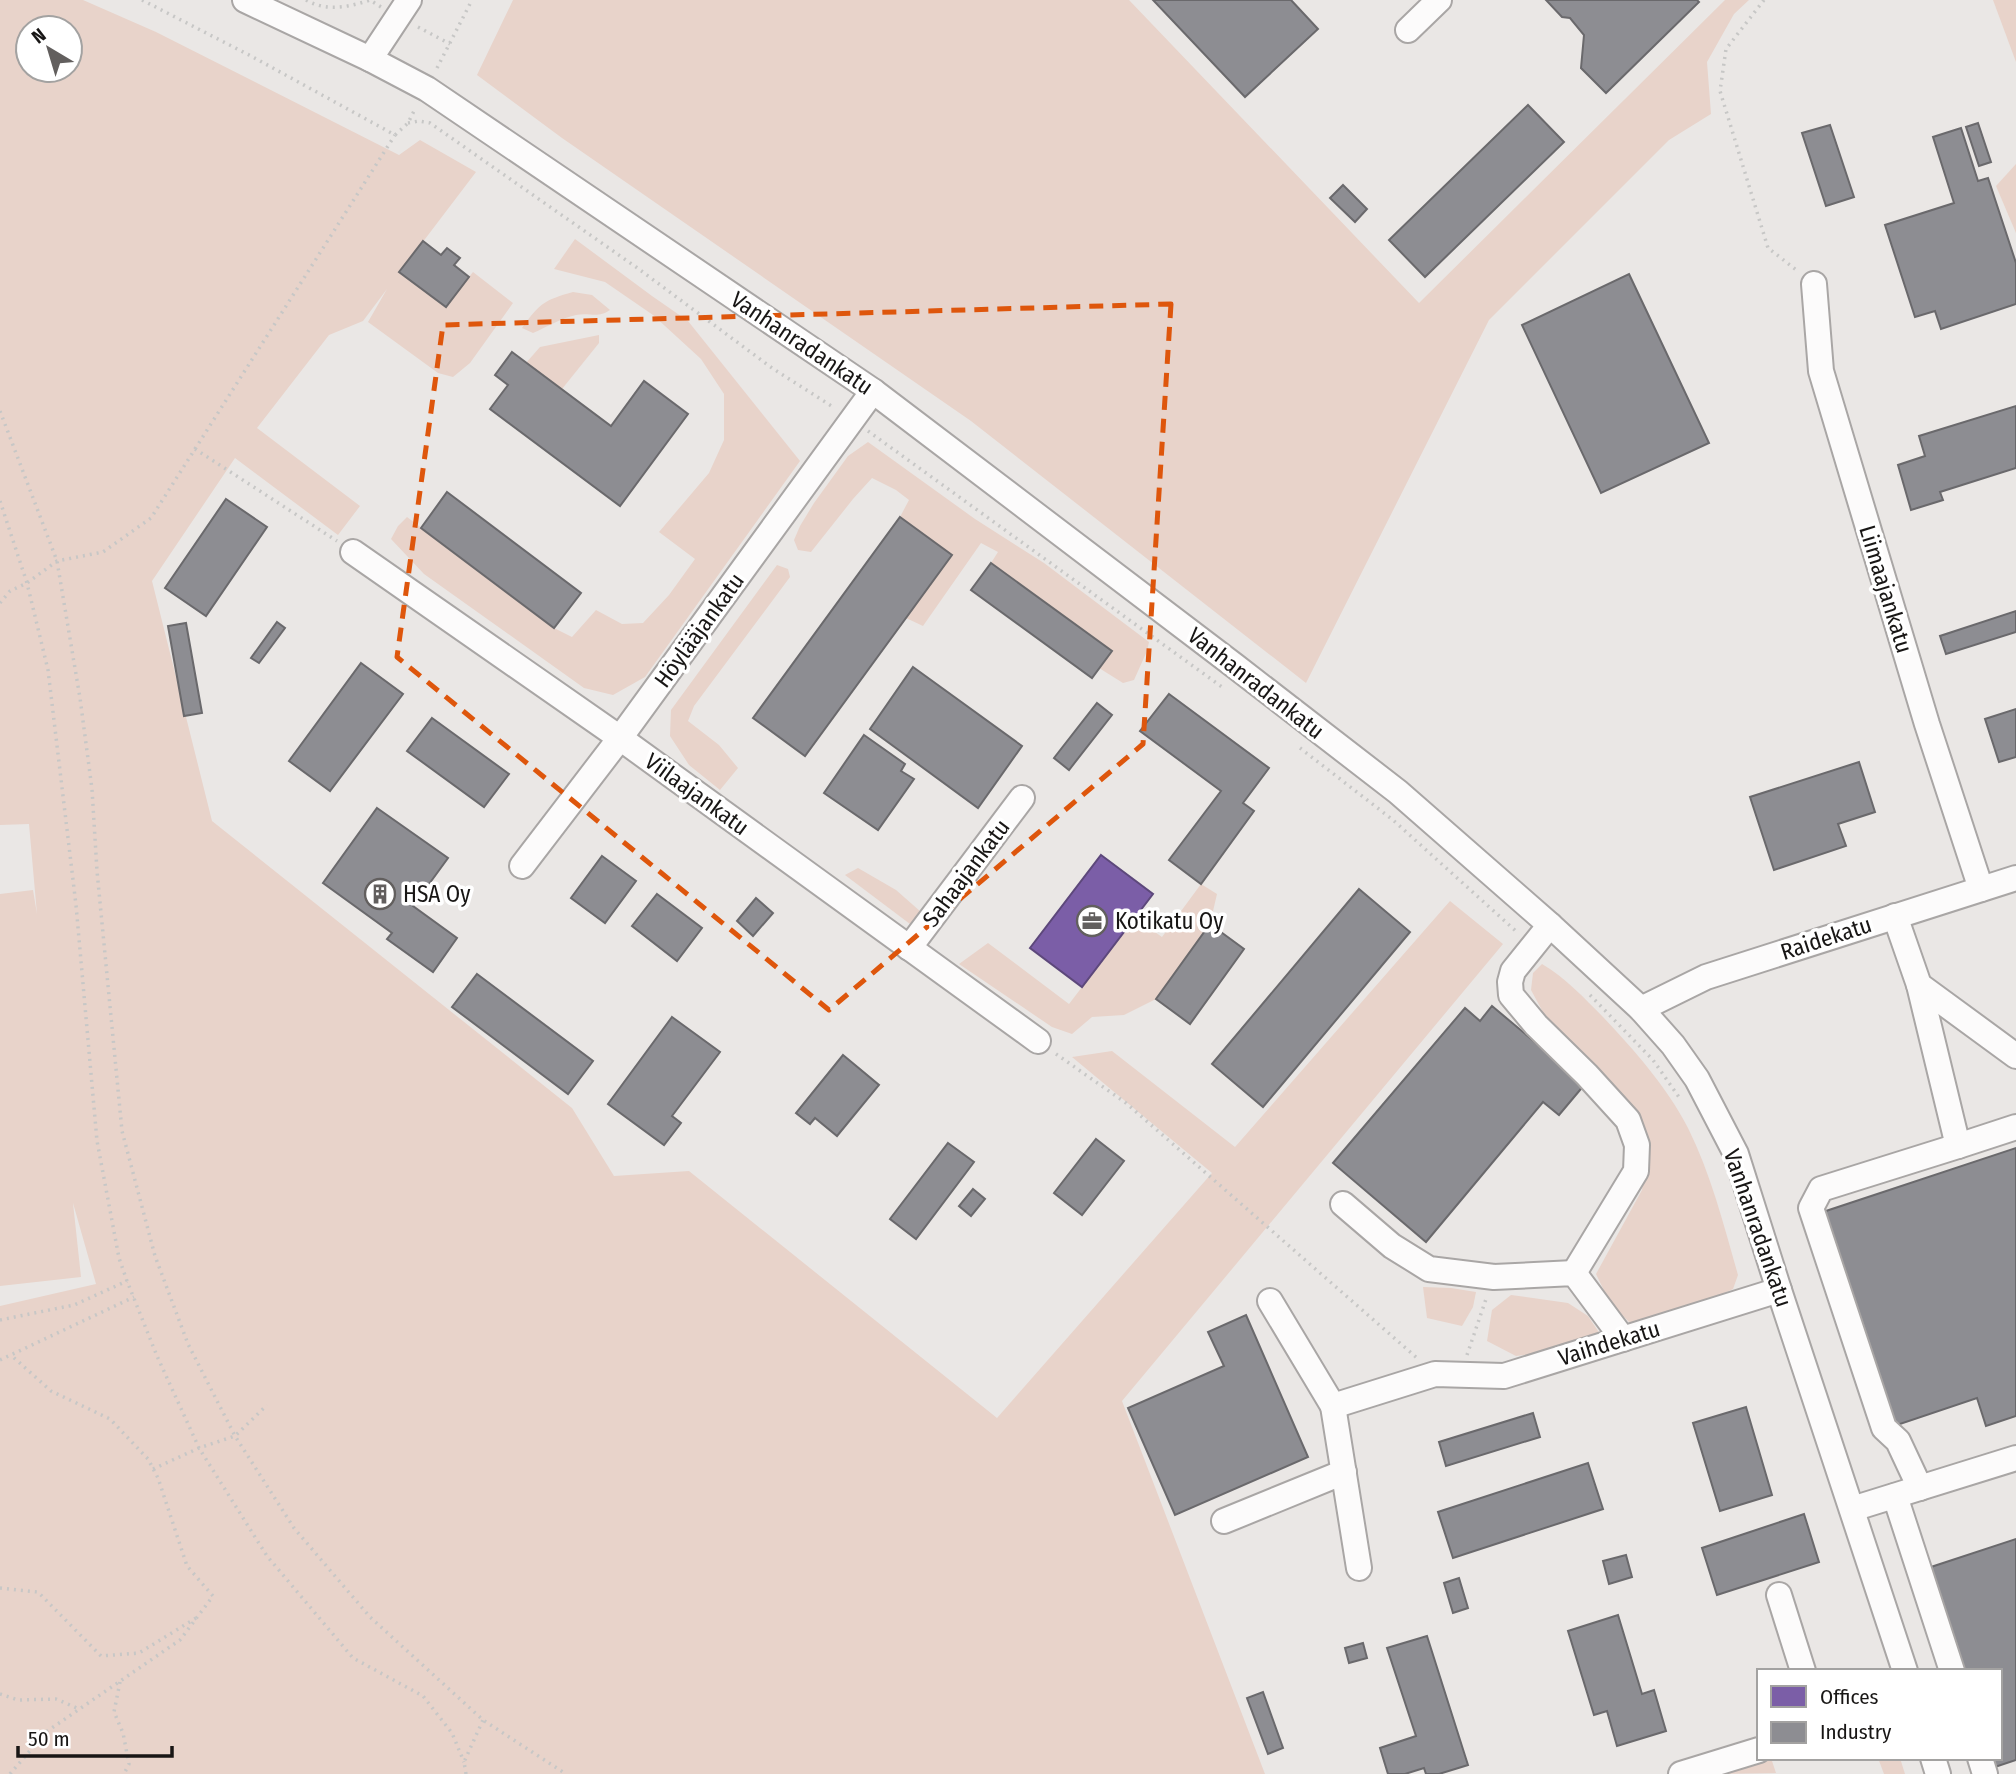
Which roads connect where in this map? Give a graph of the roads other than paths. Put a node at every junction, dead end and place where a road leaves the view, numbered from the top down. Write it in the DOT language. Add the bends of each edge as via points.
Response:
graph roads {
  1 [pos="245,0"];
  2 [pos="410,0"];
  3 [pos="1439,0"];
  4 [pos="1408,30"];
  5 [pos="370,59"];
  6 [pos="1814,284"];
  7 [pos="873,391"];
  8 [pos="353,552"];
  9 [pos="620,738"];
  10 [pos="1022,798"];
  11 [pos="522,866"];
  12 [pos="2016,878"];
  13 [pos="1981,888"];
  14 [pos="1895,916"];
  15 [pos="1550,925"];
  16 [pos="909,948"];
  17 [pos="1919,985"];
  18 [pos="1641,1009"];
  19 [pos="1038,1041"];
  20 [pos="2016,1056"];
  21 [pos="2016,1128"];
  22 [pos="1958,1146"];
  23 [pos="1343,1204"];
  24 [pos="1574,1273"];
  25 [pos="1779,1290"];
  26 [pos="1270,1301"];
  27 [pos="1623,1339"];
  28 [pos="1333,1406"];
  29 [pos="2016,1458"];
  30 [pos="1343,1472"];
  31 [pos="1920,1488"];
  32 [pos="1895,1496"];
  33 [pos="1852,1509"];
  34 [pos="1224,1521"];
  35 [pos="1359,1568"];
  36 [pos="1779,1595"];
  37 [pos="1802,1669"];
  38 [pos="1904,1669"];
  39 [pos="1951,1669"];
  40 [pos="1757,1750"];
  41 [pos="1681,1774"];
  1 -- 5 [label="street, Vanhanradankatu"];
  2 -- 5 [label="street"];
  3 -- 4 [label="street"];
  5 -- 7 [label="street, Vanhanradankatu" via="427,89"];
  6 -- 13 [label="street, Liimaajankatu" via="1821,371"];
  7 -- 9 [label="street, Höylääjankatu"];
  7 -- 15 [label="street, Vanhanradankatu" via="1387,784"];
  8 -- 9 [label="street, Viilaajankatu"];
  9 -- 11 [label="street, Höylääjankatu"];
  9 -- 16 [label="street, Viilaajankatu"];
  10 -- 16 [label="street, Sahaajankatu"];
  12 -- 13 [label="street, Raidekatu"];
  13 -- 14 [label="street, Raidekatu"];
  14 -- 17 [label="street"];
  14 -- 18 [label="street, Raidekatu" via="1706,977"];
  15 -- 18 [label="street, Vanhanradankatu"];
  15 -- 24 [label="street" via="1513,971 1511,995 1628,1120 1637,1145 1636,1171"];
  16 -- 19 [label="street, Viilaajankatu"];
  17 -- 20 [label="street"];
  17 -- 22 [label="street"];
  18 -- 25 [label="street, Vanhanradankatu" via="1697,1079 1736,1154"];
  21 -- 22 [label="street"];
  22 -- 31 [label="street" via="1821,1189 1811,1208 1884,1428 1898,1441"];
  23 -- 24 [label="street" via="1392,1246 1429,1269 1494,1278"];
  24 -- 27 [label="street"];
  25 -- 27 [label="street, Vaihdekatu"];
  25 -- 33 [label="street, Vanhanradankatu"];
  26 -- 28 [label="street"];
  27 -- 28 [label="street, Vaihdekatu" via="1504,1376 1447,1374"];
  28 -- 30 [label="street"];
  29 -- 31 [label="street"];
  30 -- 34 [label="street"];
  30 -- 35 [label="street"];
  31 -- 32 [label="street"];
  32 -- 33 [label="street"];
  32 -- 39 [label="street"];
  33 -- 38 [label="street, Vanhanradankatu"];
  36 -- 37 [label="street"];
  40 -- 41 [label="street"];
}
